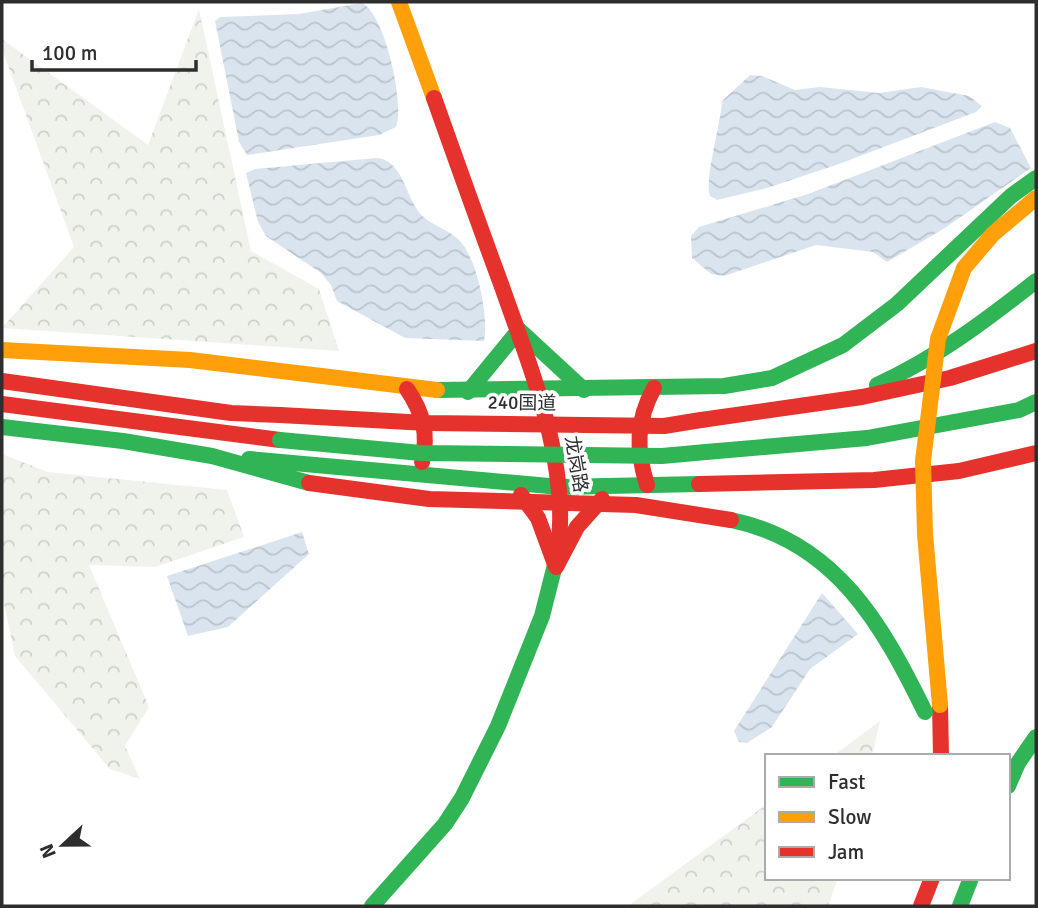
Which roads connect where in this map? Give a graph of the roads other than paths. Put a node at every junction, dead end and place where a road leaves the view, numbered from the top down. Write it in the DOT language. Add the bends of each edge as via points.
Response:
graph roads {
  1 [pos="399,2"];
  2 [pos="1036,178"];
  3 [pos="1036,198"];
  4 [pos="1036,281"];
  5 [pos="519,330"];
  6 [pos="2,350"];
  7 [pos="1036,351"];
  8 [pos="2,381"];
  9 [pos="654,388"];
  10 [pos="407,389"];
  11 [pos="584,390"];
  12 [pos="538,391"];
  13 [pos="468,392"];
  14 [pos="845,399"];
  15 [pos="1036,402"];
  16 [pos="2,404"];
  17 [pos="2,427"];
  18 [pos="1036,453"];
  19 [pos="212,456"];
  20 [pos="416,474"];
  21 [pos="506,482"];
  22 [pos="616,485"];
  23 [pos="647,485"];
  24 [pos="560,487"];
  25 [pos="556,567"];
  26 [pos="933,708"];
  27 [pos="1036,725"];
  28 [pos="1036,737"];
  29 [pos="936,754"];
  30 [pos="942,754"];
  31 [pos="1018,763"];
  32 [pos="1010,781"];
  33 [pos="931,880"];
  34 [pos="970,880"];
  35 [pos="372,906"];
  36 [pos="921,906"];
  37 [pos="960,906"];
  1 -- 5 [label="main road, 龙岗路"];
  2 -- 9 [label="main road" via="897,304 843,345 772,379"];
  3 -- 26 [label="main road, bridge" via="993,234 964,268 938,339 923,461"];
  4 -- 14 [label="main road" via="919,366"];
  5 -- 11 [label="main road"];
  5 -- 12 [label="main road, 龙岗路"];
  5 -- 13 [label="main road"];
  6 -- 10 [label="main road" via="190,360"];
  7 -- 14 [label="main road, 240国道" via="950,378"];
  8 -- 14 [label="main road, 240国道, bridge" via="231,413 440,424 664,425"];
  9 -- 11 [label="main road"];
  9 -- 23 [label="main road" via="642,409 636,440"];
  10 -- 13 [label="main road"];
  10 -- 20 [label="main road" via="422,411 427,441"];
  11 -- 12 [label="main road"];
  12 -- 13 [label="main road"];
  12 -- 24 [label="main road, 龙岗路"];
  15 -- 16 [label="main road, bridge" via="1018,410 867,438 662,456 421,453"];
  17 -- 19 [label="main road"];
  18 -- 23 [label="main road" via="959,471 874,480"];
  19 -- 20 [label="main road"];
  19 -- 26 [label="main road, bridge" via="309,483 429,499 675,507 781,537 827,563 895,649"];
  20 -- 21 [label="main road"];
  21 -- 24 [label="main road"];
  21 -- 25 [label="main road" via="538,518"];
  22 -- 23 [label="main road"];
  22 -- 24 [label="main road"];
  22 -- 25 [label="main road" via="583,520"];
  24 -- 25 [label="main road, 龙岗路" via="562,520"];
  25 -- 35 [label="main road, 龙岗路" via="519,675 462,797 445,824"];
  26 -- 29 [label="main road"];
  26 -- 30 [label="main road"];
  27 -- 31 [label="main road"];
  28 -- 31 [label="main road"];
  31 -- 32 [label="main road"];
  33 -- 36 [label="main road"];
  34 -- 37 [label="main road"];
}
